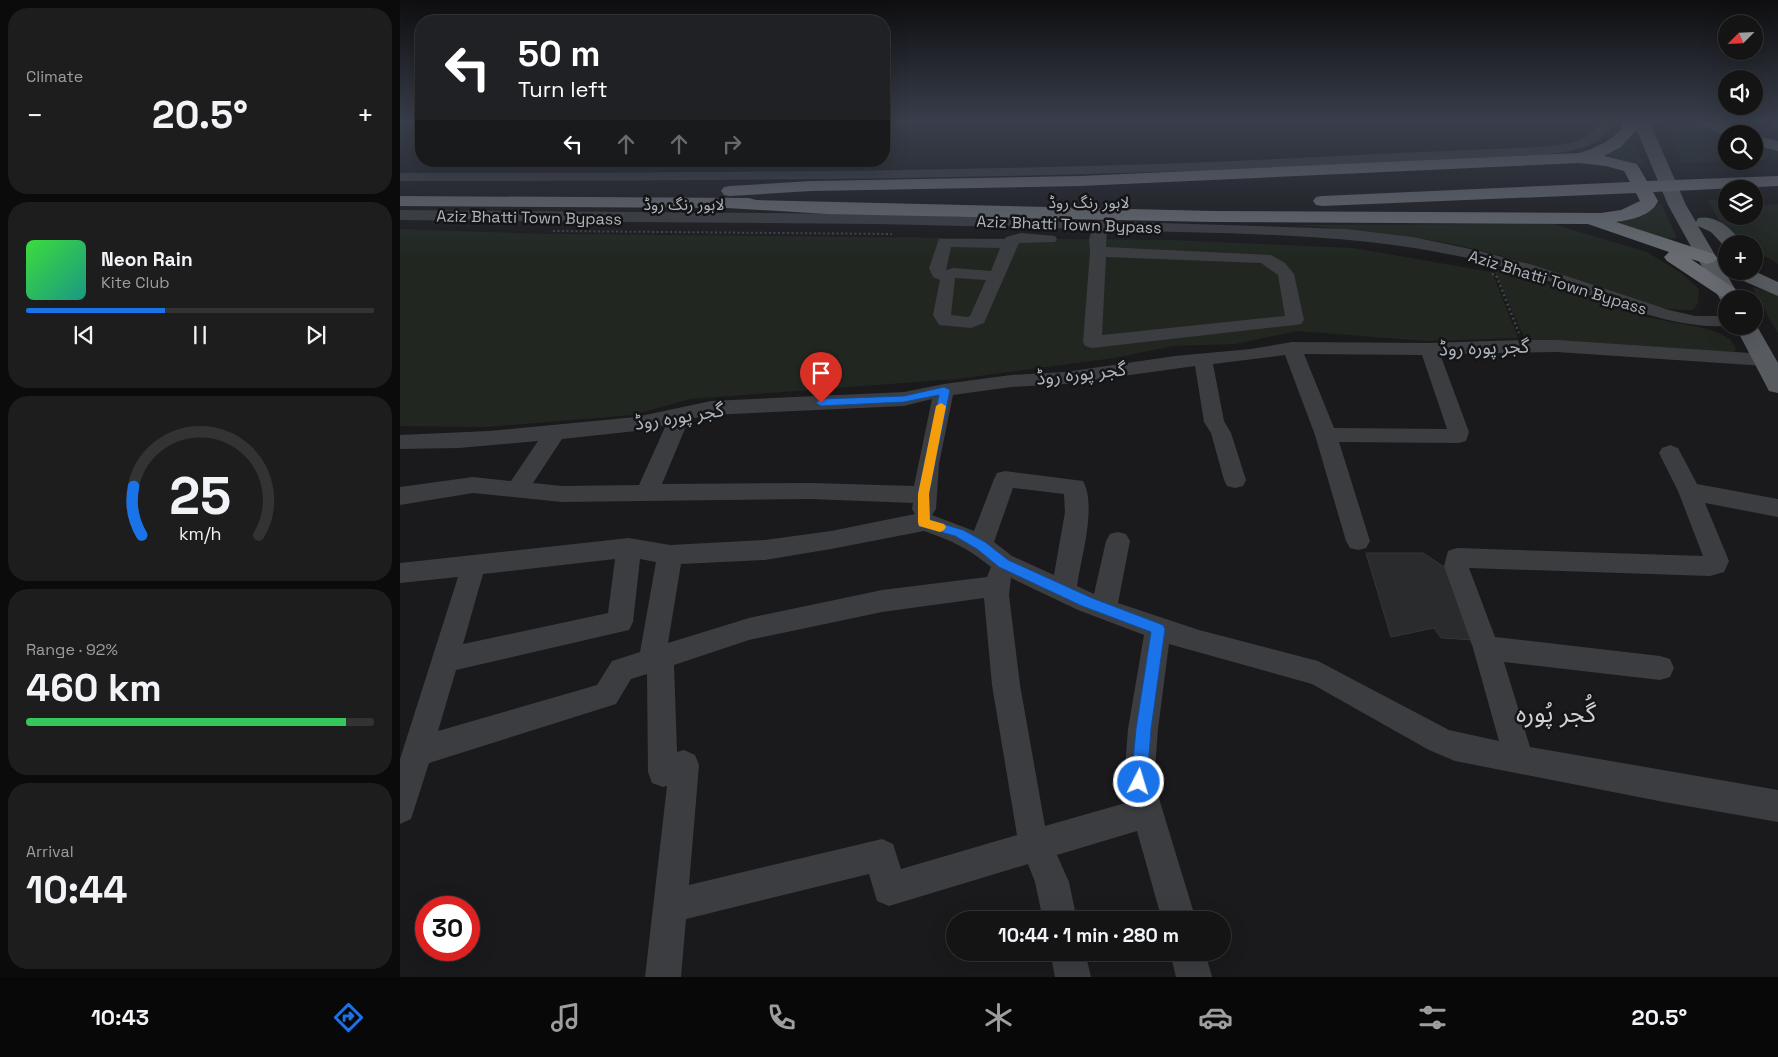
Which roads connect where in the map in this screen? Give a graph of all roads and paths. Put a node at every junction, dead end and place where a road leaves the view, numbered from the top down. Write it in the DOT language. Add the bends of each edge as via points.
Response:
graph roads {
  1 [pos="473,167"];
  2 [pos="1169,167"];
  3 [pos="1396,167"];
  4 [pos="1626,167"];
  5 [pos="1660,167"];
  6 [pos="1674,167"];
  7 [pos="1707,168"];
  8 [pos="1778,170"];
  9 [pos="400,176"];
  10 [pos="461,177"];
  11 [pos="1689,179"];
  12 [pos="1732,180"];
  13 [pos="1778,181"];
  14 [pos="1718,182"];
  15 [pos="1763,184"];
  16 [pos="1763,186"];
  17 [pos="1778,187"];
  18 [pos="1308,188"];
  19 [pos="1278,189"];
  20 [pos="400,190"];
  21 [pos="731,197"];
  22 [pos="400,202"];
  23 [pos="400,215"];
  24 [pos="1585,219"];
  25 [pos="1629,232"];
  26 [pos="1099,239"];
  27 [pos="1009,244"];
  28 [pos="1718,254"];
  29 [pos="1718,256"];
  30 [pos="1718,257"];
  31 [pos="1763,264"];
  32 [pos="1763,270"];
  33 [pos="1778,273"];
  34 [pos="946,276"];
  35 [pos="996,276"];
  36 [pos="1756,280"];
  37 [pos="1722,290"];
  38 [pos="1778,290"];
  39 [pos="1718,321"];
  40 [pos="1763,331"];
  41 [pos="1754,335"];
  42 [pos="1292,348"];
  43 [pos="1429,349"];
  44 [pos="1772,356"];
  45 [pos="1203,360"];
  46 [pos="1778,385"];
  47 [pos="944,390"];
  48 [pos="681,414"];
  49 [pos="556,431"];
  50 [pos="1326,435"];
  51 [pos="400,442"];
  52 [pos="1670,453"];
  53 [pos="1235,480"];
  54 [pos="517,490"];
  55 [pos="1689,491"];
  56 [pos="648,493"];
  57 [pos="924,494"];
  58 [pos="400,496"];
  59 [pos="1778,508"];
  60 [pos="924,522"];
  61 [pos="1118,541"];
  62 [pos="1358,541"];
  63 [pos="981,545"];
  64 [pos="630,548"];
  65 [pos="670,555"];
  66 [pos="474,564"];
  67 [pos="400,574"];
  68 [pos="1000,575"];
  69 [pos="1064,590"];
  70 [pos="1104,608"];
  71 [pos="1158,629"];
  72 [pos="1486,648"];
  73 [pos="656,659"];
  74 [pos="444,660"];
  75 [pos="1660,668"];
  76 [pos="417,752"];
  77 [pos="1519,760"];
  78 [pos="1778,806"];
  79 [pos="400,808"];
  80 [pos="1148,812"];
  81 [pos="1036,844"];
  82 [pos="670,906"];
  83 [pos="1058,911"];
  84 [pos="1176,911"];
  85 [pos="1069,961"];
  86 [pos="1190,961"];
  87 [pos="663,977"];
  88 [pos="1073,977"];
  89 [pos="1194,977"];
  1 -- 10 [label="street"];
  2 -- 10 [label="street" via="972,173"];
  3 -- 21 [label="highway" via="1090,181 811,186"];
  4 -- 24 [label="highway" via="1631,168 1648,204 1634,213"];
  5 -- 29 [label="main road" via="1677,205"];
  6 -- 28 [label="main road" via="1705,222"];
  7 -- 11 [label="highway" via="1698,168"];
  8 -- 12 [label="highway"];
  9 -- 10 [label="street"];
  11 -- 12 [label="highway"];
  11 -- 14 [label="highway, لاہور رنگ روڈ"];
  11 -- 18 [label="highway, لاہور رنگ روڈ" via="1569,179"];
  11 -- 21 [label="highway, لاہور رنگ روڈ" via="1584,190 1312,201"];
  13 -- 15 [label="highway, لاہور رنگ روڈ"];
  16 -- 17 [label="highway"];
  19 -- 21 [label="highway, لاہور رنگ روڈ"];
  20 -- 21 [label="highway, لاہور رنگ روڈ"];
  21 -- 22 [label="highway, لاہور رنگ روڈ"];
  21 -- 24 [label="highway" via="790,208 1279,218"];
  23 -- 26 [label="street, Aziz Bhatti Town Bypass" via="876,219"];
  24 -- 25 [label="highway"];
  25 -- 30 [label="highway"];
  25 -- 37 [label="highway" via="1690,266"];
  26 -- 26 [label="street" via="1092,342 1295,320 1286,274 1265,258"];
  26 -- 27 [label="street" via="1020,238"];
  26 -- 39 [label="street, Aziz Bhatti Town Bypass" via="1347,234 1413,242 1527,269 1665,315 1695,321"];
  27 -- 34 [label="street" via="946,242 937,268"];
  27 -- 35 [label="street"];
  31 -- 33 [label="main road"];
  32 -- 33 [label="main road"];
  34 -- 35 [label="street" via="953,273"];
  34 -- 35 [label="street" via="943,318 950,322 971,323 978,319"];
  36 -- 38 [label="main road"];
  40 -- 44 [label="main road"];
  41 -- 44 [label="main road"];
  42 -- 43 [label="street, گجر پورہ روڈ"];
  42 -- 45 [label="street, گجر پورہ روڈ"];
  42 -- 50 [label="street"];
  43 -- 44 [label="street, گجر پورہ روڈ" via="1557,346"];
  43 -- 50 [label="street" via="1459,436"];
  44 -- 46 [label="main road"];
  45 -- 47 [label="street, گجر پورہ روڈ"];
  45 -- 53 [label="street" via="1214,422 1221,433"];
  47 -- 48 [label="street, گجر پورہ روڈ" via="904,399 711,408"];
  47 -- 57 [label="street"];
  48 -- 49 [label="street, گجر پورہ روڈ" via="654,422"];
  48 -- 56 [label="street"];
  49 -- 51 [label="street, گجر پورہ روڈ"];
  49 -- 54 [label="street"];
  50 -- 62 [label="street"];
  52 -- 55 [label="street"];
  54 -- 56 [label="street" via="562,494"];
  54 -- 58 [label="street" via="473,486"];
  55 -- 59 [label="street"];
  55 -- 72 [label="street" via="1717,561 1715,565 1457,558 1456,566"];
  56 -- 57 [label="street" via="810,491"];
  57 -- 60 [label="street"];
  60 -- 63 [label="street" via="958,533"];
  60 -- 65 [label="street" via="795,546"];
  61 -- 70 [label="street"];
  63 -- 68 [label="street"];
  63 -- 69 [label="street" via="1004,479 1075,487 1077,512"];
  64 -- 65 [label="street"];
  64 -- 66 [label="street"];
  64 -- 74 [label="street" via="620,622"];
  65 -- 73 [label="street"];
  66 -- 67 [label="street"];
  66 -- 74 [label="street"];
  68 -- 69 [label="street"];
  68 -- 73 [label="street" via="749,629"];
  68 -- 81 [label="street" via="1006,684 1030,830"];
  69 -- 70 [label="street"];
  70 -- 71 [label="street"];
  71 -- 77 [label="street" via="1318,673 1447,743"];
  71 -- 80 [label="street" via="1143,729 1139,782"];
  72 -- 75 [label="street"];
  72 -- 77 [label="street"];
  73 -- 76 [label="street" via="622,670 606,695"];
  73 -- 82 [label="street" via="663,772 684,765"];
  74 -- 76 [label="street"];
  76 -- 79 [label="street"];
  77 -- 78 [label="street"];
  80 -- 81 [label="street"];
  80 -- 84 [label="street"];
  81 -- 82 [label="street" via="889,890 882,855"];
  81 -- 83 [label="street" via="1052,882"];
  82 -- 87 [label="street"];
  85 -- 88 [label="street"];
  86 -- 89 [label="street"];
}
